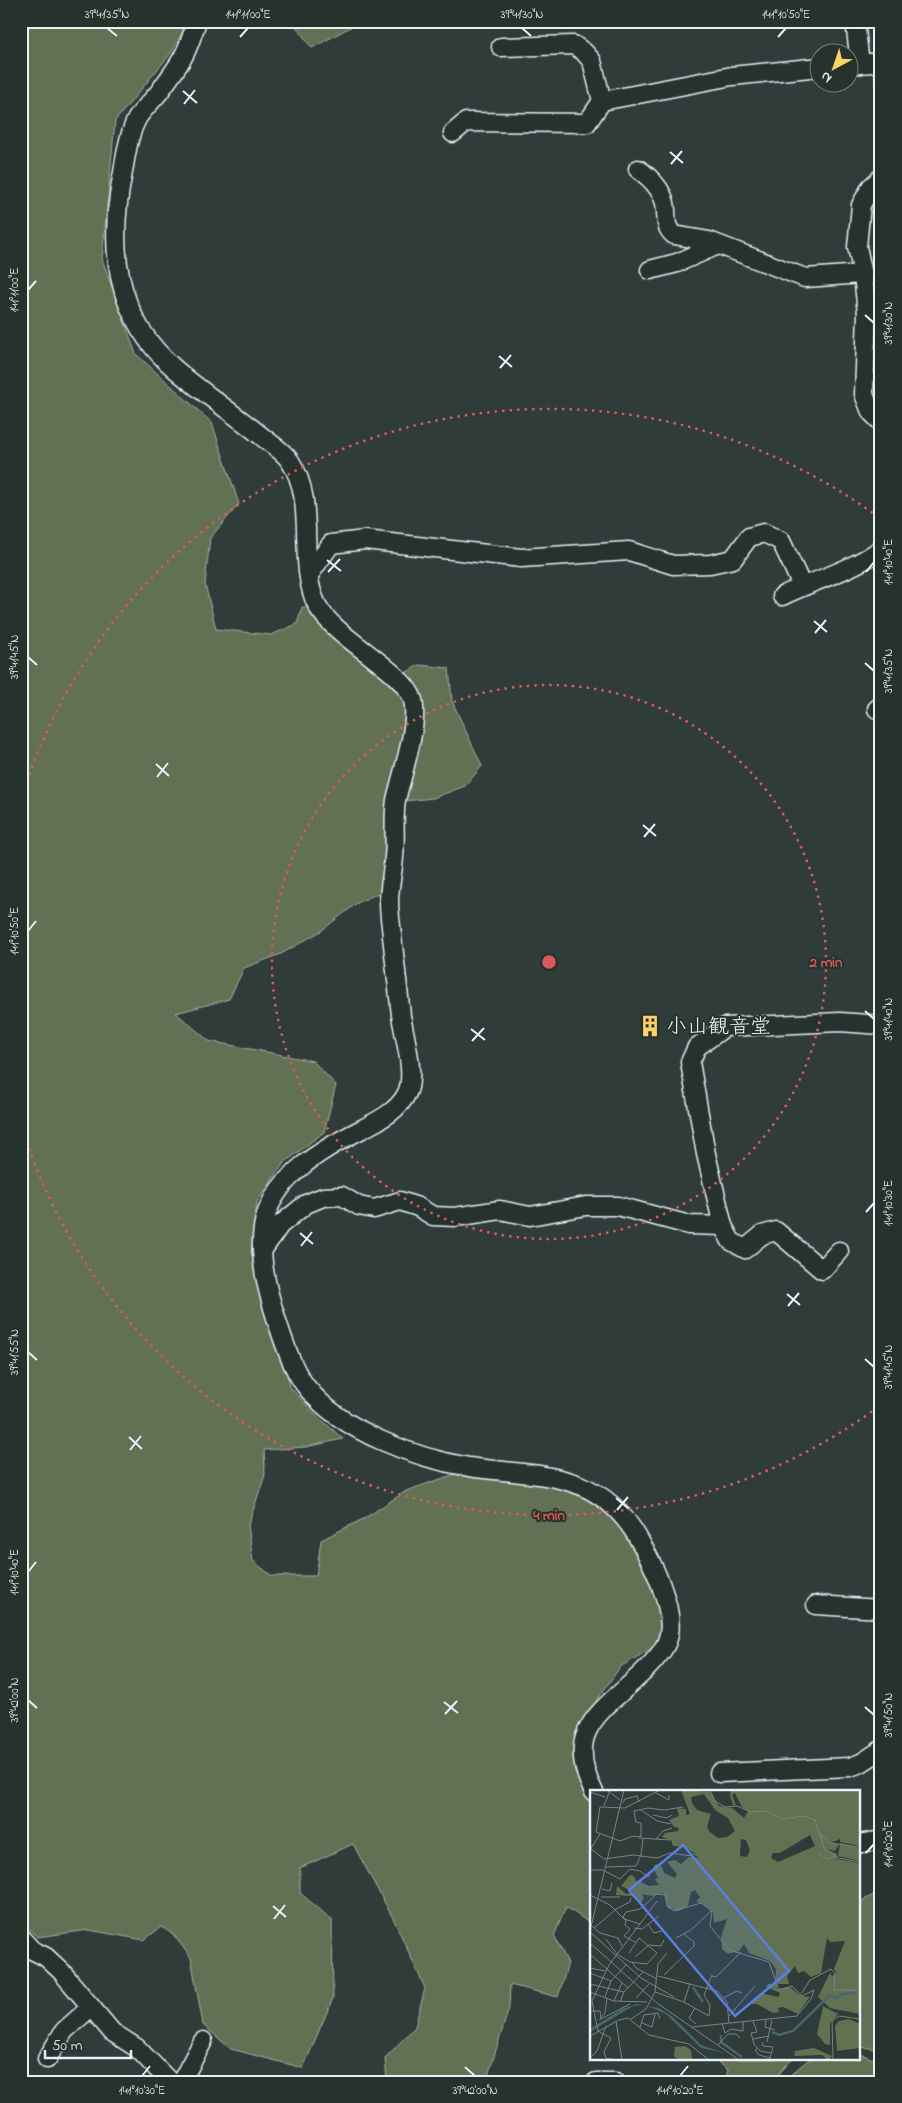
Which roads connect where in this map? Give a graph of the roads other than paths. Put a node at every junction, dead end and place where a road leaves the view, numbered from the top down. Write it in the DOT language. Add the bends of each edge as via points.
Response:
graph roads {
  1 [pos="197,21"];
  2 [pos="855,21"];
  3 [pos="855,42"];
  4 [pos="501,47"];
  5 [pos="881,62"];
  6 [pos="860,64"];
  7 [pos="810,68"];
  8 [pos="602,101"];
  9 [pos="453,133"];
  10 [pos="638,169"];
  11 [pos="881,178"];
  12 [pos="718,244"];
  13 [pos="650,270"];
  14 [pos="864,274"];
  15 [pos="881,422"];
  16 [pos="881,549"];
  17 [pos="309,575"];
  18 [pos="802,586"];
  19 [pos="782,596"];
  20 [pos="881,1025"];
  21 [pos="723,1226"];
  22 [pos="262,1251"];
  23 [pos="838,1251"];
  24 [pos="816,1605"];
  25 [pos="881,1609"];
  26 [pos="881,1750"];
  27 [pos="719,1773"];
  28 [pos="593,1790"];
  29 [pos="881,1840"];
  30 [pos="860,1844"];
  31 [pos="21,1938"];
  32 [pos="91,2007"];
  33 [pos="202,2041"];
  34 [pos="47,2059"];
  35 [pos="170,2082"];
  36 [pos="181,2082"];
  37 [pos="596,2082"];
  38 [pos="616,2082"];
  1 -- 17 [label="street" via="185,54 136,119 119,190 115,249 120,274 134,320 155,351 289,458 300,482"];
  2 -- 3 [label="street"];
  4 -- 8 [label="street" via="574,45 592,61"];
  5 -- 6 [label="street"];
  7 -- 8 [label="street" via="732,76"];
  8 -- 9 [label="street" via="587,122 466,122"];
  10 -- 12 [label="street" via="661,191 669,231 685,238"];
  11 -- 14 [label="street" via="871,187 861,205 857,247"];
  12 -- 13 [label="street" via="677,263"];
  12 -- 14 [label="street" via="805,278"];
  14 -- 15 [label="street" via="867,314 864,394 870,412"];
  16 -- 18 [label="street" via="862,562"];
  17 -- 18 [label="street" via="331,544 365,540 521,558 629,551 673,565 710,564 733,559 749,537 764,533 781,541"];
  17 -- 22 [label="street" via="310,588 321,612 404,684 413,700 413,731 395,808 395,851 388,900 411,1078 406,1094 387,1117 359,1130 294,1172 272,1201 263,1223"];
  18 -- 19 [label="street"];
  20 -- 21 [label="street" via="840,1022 726,1027 697,1047 690,1062"];
  21 -- 22 [label="street" via="689,1225 618,1206 586,1206 530,1216 500,1210 455,1217 433,1216 400,1201 374,1209 359,1206 342,1196 323,1197 306,1204 280,1225"];
  21 -- 23 [label="street" via="731,1241 745,1248 762,1235 776,1231 822,1270"];
  22 -- 28 [label="street" via="277,1322 290,1359 307,1388 329,1409 349,1424 428,1459 566,1479 583,1485 620,1513 637,1535 669,1610 668,1640 645,1670 587,1728 582,1759"];
  24 -- 25 [label="street"];
  26 -- 27 [label="street" via="850,1767"];
  29 -- 30 [label="street"];
  31 -- 32 [label="street" via="61,1971"];
  32 -- 34 [label="street" via="64,2030"];
  32 -- 35 [label="street" via="112,2032 137,2048"];
  33 -- 36 [label="street"];
  37 -- 38 [label="street"];
}
